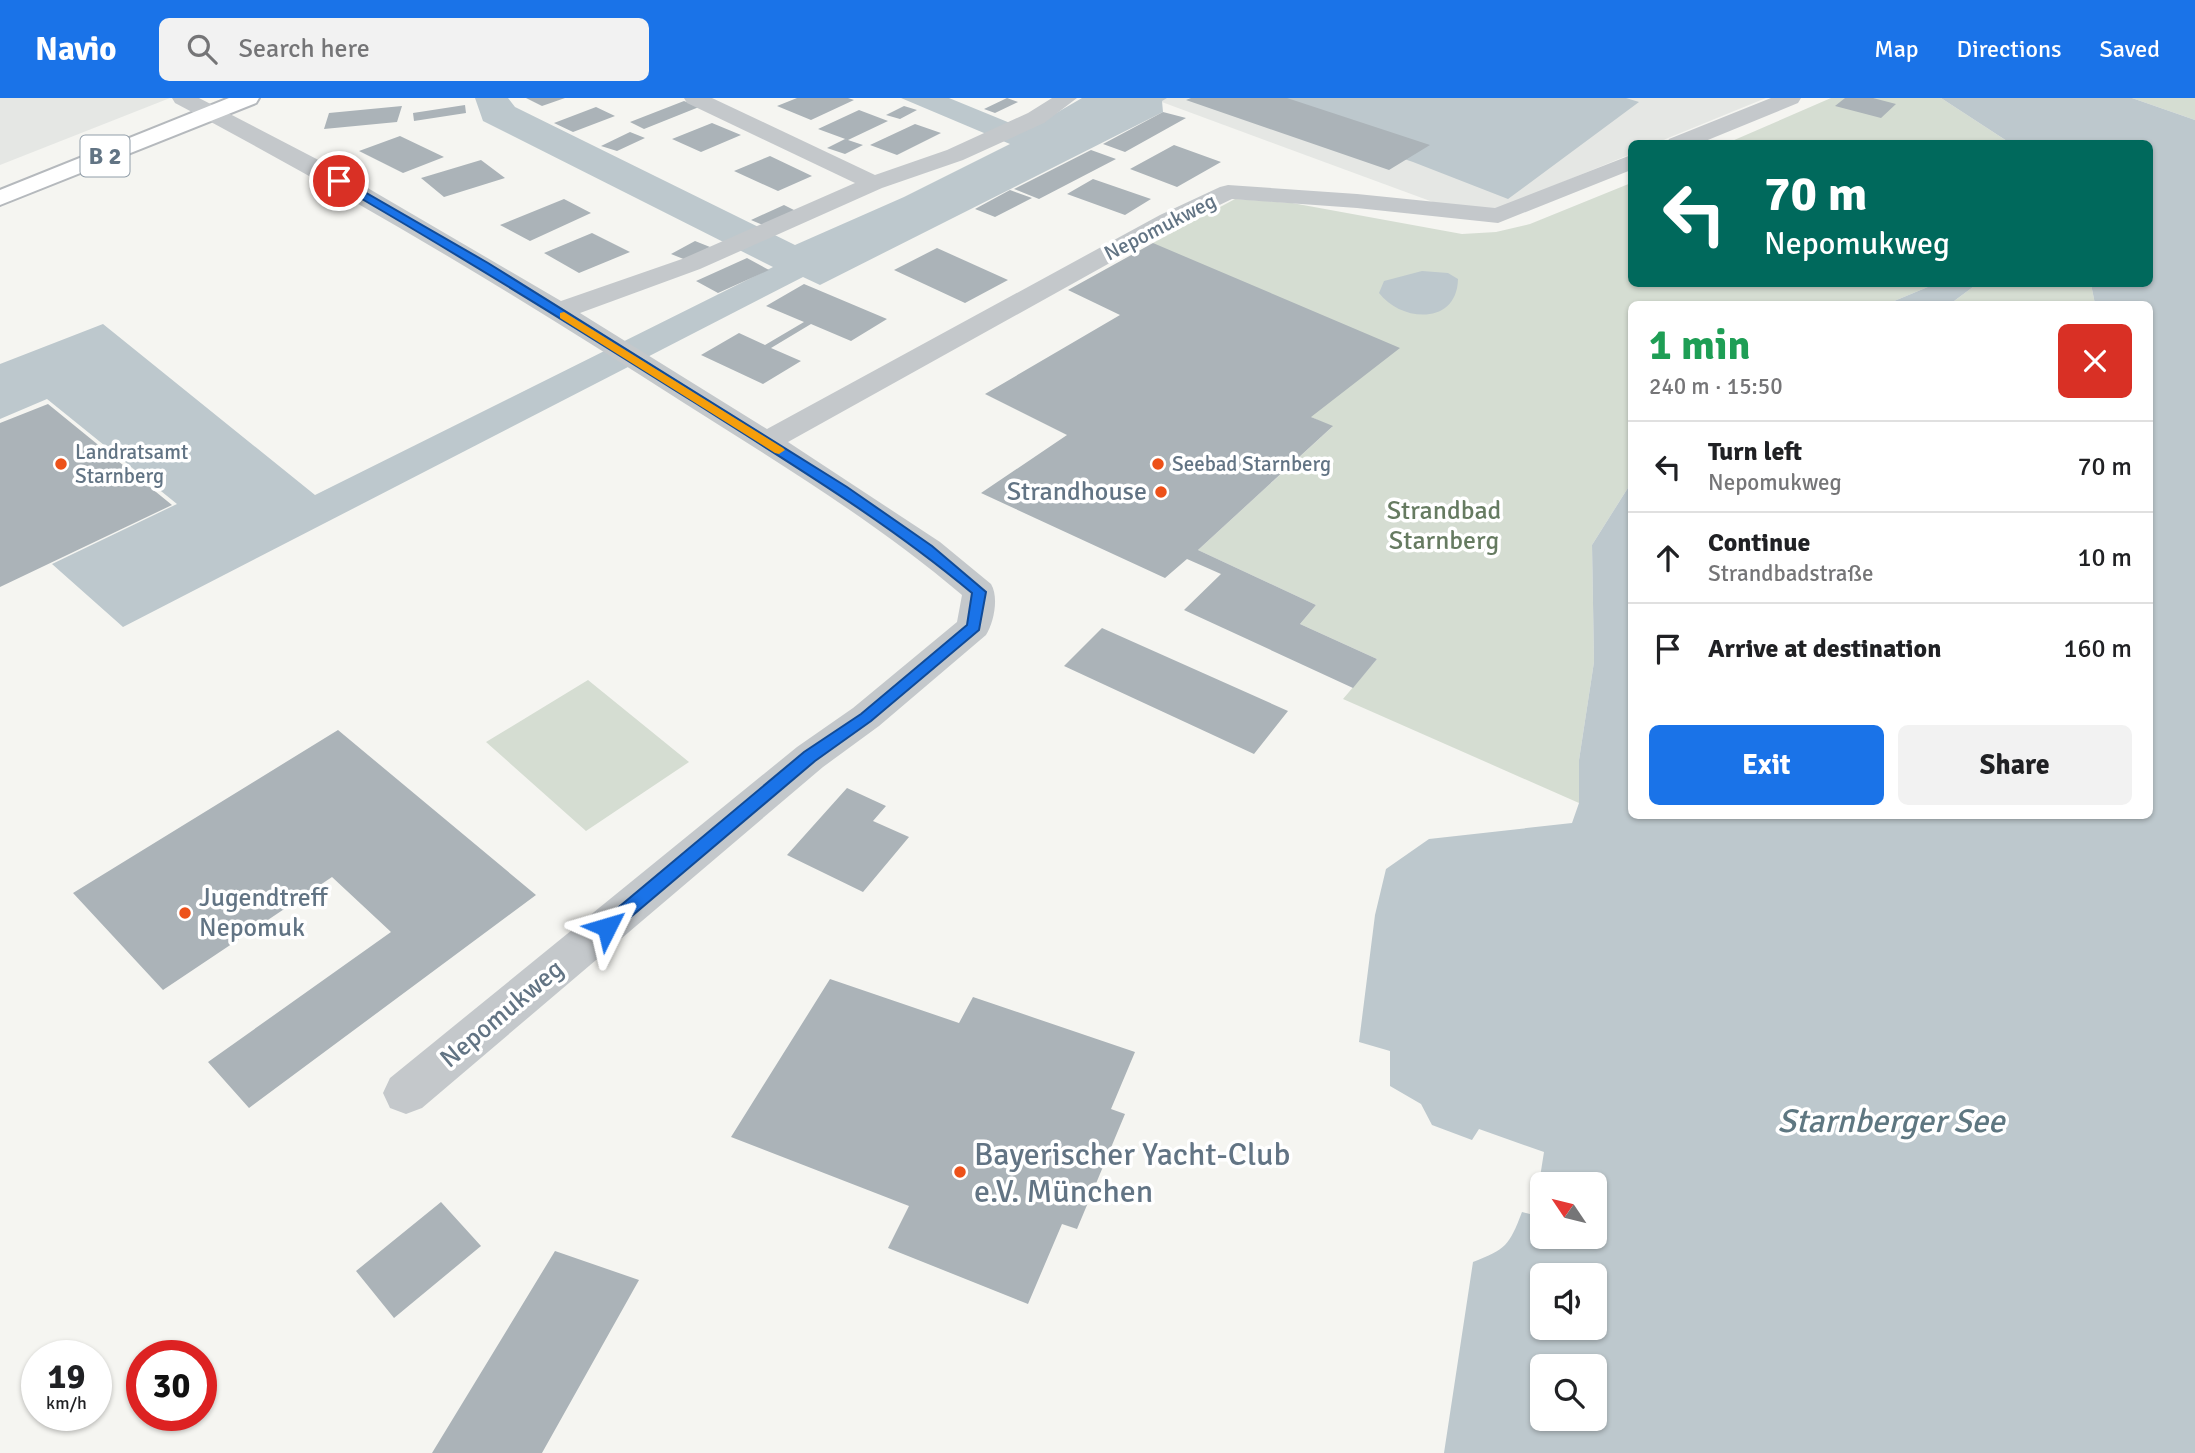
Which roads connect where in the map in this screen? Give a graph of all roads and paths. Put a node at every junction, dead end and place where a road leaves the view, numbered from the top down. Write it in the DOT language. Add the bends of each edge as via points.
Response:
graph roads {
  1 [pos="183,98"];
  2 [pos="248,98"];
  3 [pos="695,98"];
  4 [pos="1066,98"];
  5 [pos="1790,98"];
  6 [pos="209,113"];
  7 [pos="1687,140"];
  8 [pos="1628,163"];
  9 [pos="874,183"];
  10 [pos="0,198"];
  11 [pos="557,312"];
  12 [pos="766,442"];
  13 [pos="406,1093"];
  1 -- 6 [label="street"];
  2 -- 6 [label="main road, B 2"];
  3 -- 9 [label="street"];
  4 -- 9 [label="street" via="982,143"];
  5 -- 7 [label="street"];
  6 -- 10 [label="main road, B 2"];
  6 -- 11 [label="street" via="322,171"];
  8 -- 12 [label="street, Nepomukweg" via="1498,216 1228,192 1169,219"];
  9 -- 11 [label="street" via="715,253"];
  11 -- 12 [label="street"];
  12 -- 13 [label="street, Nepomukweg" via="928,549 979,592 974,626"];
}
